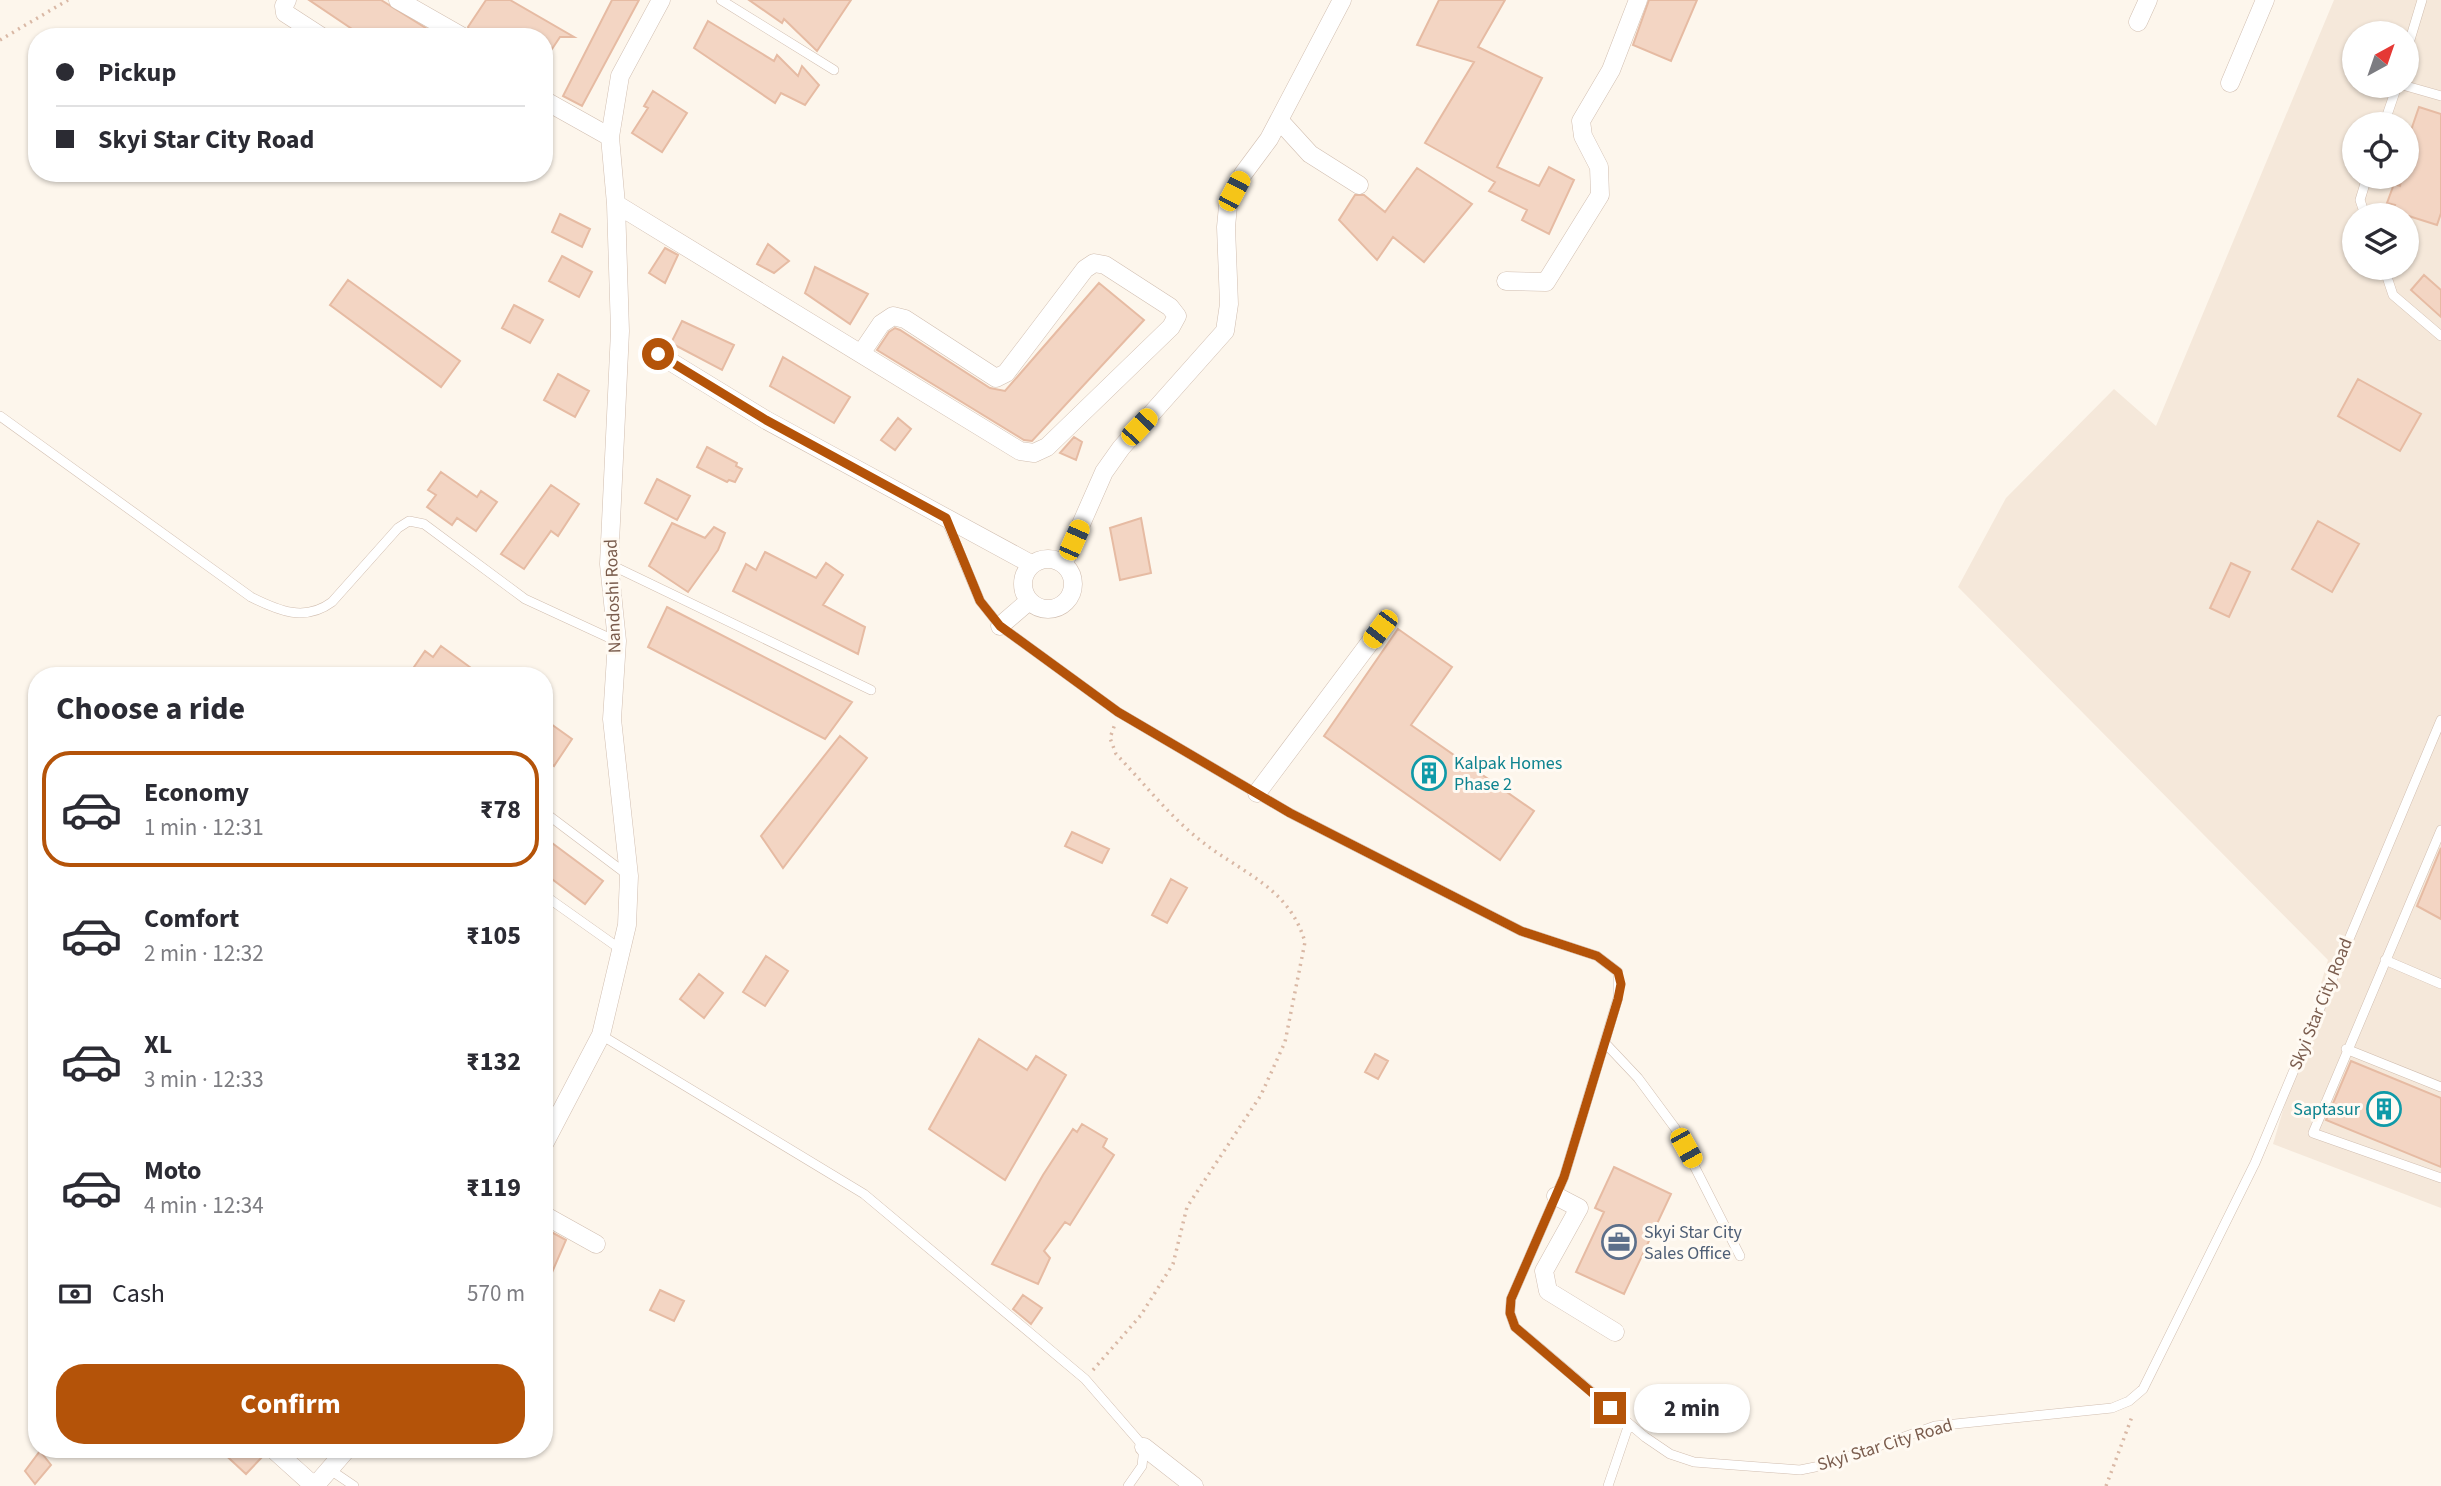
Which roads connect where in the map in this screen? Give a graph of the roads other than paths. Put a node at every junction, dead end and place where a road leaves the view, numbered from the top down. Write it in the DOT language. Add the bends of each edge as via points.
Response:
graph roads {
  1 [pos="287,0"];
  2 [pos="398,0"];
  3 [pos="661,0"];
  4 [pos="720,0"];
  5 [pos="1342,0"];
  6 [pos="1638,0"];
  7 [pos="2148,0"];
  8 [pos="2265,0"];
  9 [pos="2422,0"];
  10 [pos="2416,21"];
  11 [pos="2138,22"];
  12 [pos="308,28"];
  13 [pos="447,28"];
  14 [pos="834,70"];
  15 [pos="2230,83"];
  16 [pos="2419,90"];
  17 [pos="2441,96"];
  18 [pos="553,105"];
  19 [pos="1279,120"];
  20 [pos="610,137"];
  21 [pos="1359,185"];
  22 [pos="616,204"];
  23 [pos="2388,280"];
  24 [pos="1506,281"];
  25 [pos="2441,336"];
  26 [pos="862,352"];
  27 [pos="658,354"];
  28 [pos="0,416"];
  29 [pos="946,518"];
  30 [pos="1064,563"];
  31 [pos="609,564"];
  32 [pos="1031,564"];
  33 [pos="1029,601"];
  34 [pos="1000,626"];
  35 [pos="1380,629"];
  36 [pos="617,641"];
  37 [pos="871,690"];
  38 [pos="2441,720"];
  39 [pos="1257,793"];
  40 [pos="553,819"];
  41 [pos="2441,830"];
  42 [pos="629,876"];
  43 [pos="553,901"];
  44 [pos="623,951"];
  45 [pos="2385,960"];
  46 [pos="2441,984"];
  47 [pos="601,1035"];
  48 [pos="1605,1043"];
  49 [pos="2346,1049"];
  50 [pos="2441,1087"];
  51 [pos="553,1109"];
  52 [pos="2441,1178"];
  53 [pos="1556,1196"];
  54 [pos="553,1220"];
  55 [pos="596,1244"];
  56 [pos="1740,1256"];
  57 [pos="1615,1332"];
  58 [pos="1629,1424"];
  59 [pos="1144,1447"];
  60 [pos="283,1458"];
  61 [pos="338,1458"];
  62 [pos="329,1468"];
  63 [pos="315,1486"];
  64 [pos="354,1486"];
  65 [pos="1128,1486"];
  66 [pos="1194,1486"];
  67 [pos="1608,1486"];
  1 -- 12 [label="street" via="285,13"];
  2 -- 13 [label="street"];
  3 -- 20 [label="street, Nandoshi Road" via="620,76"];
  4 -- 14 [label="lane"];
  5 -- 19 [label="street"];
  6 -- 24 [label="street" via="1611,69 1581,121 1583,136 1599,167 1600,195 1546,282"];
  7 -- 11 [label="street"];
  8 -- 15 [label="street"];
  9 -- 10 [label="lane"];
  16 -- 17 [label="lane"];
  18 -- 20 [label="street"];
  19 -- 21 [label="street" via="1310,154"];
  19 -- 30 [label="street" via="1228,206 1225,331 1104,472"];
  20 -- 22 [label="street, Nandoshi Road"];
  22 -- 26 [label="street"];
  22 -- 31 [label="street, Nandoshi Road" via="620,331"];
  23 -- 25 [label="lane" via="2393,295"];
  26 -- 26 [label="street" via="1020,451 1034,453 1047,447 1177,316 1105,264 1094,263 1006,373 996,378 893,316 881,324"];
  27 -- 29 [label="street" via="766,420"];
  28 -- 36 [label="lane" via="266,604 305,615 319,612 409,521 424,524 525,599"];
  29 -- 32 [label="street"];
  29 -- 34 [label="lane, Skyi Star City Road" via="980,601"];
  30 -- 32 [label="street" via="1047,558"];
  30 -- 33 [label="street" via="1074,586 1066,602 1051,609"];
  31 -- 36 [label="street, Nandoshi Road"];
  31 -- 37 [label="lane"];
  32 -- 33 [label="street" via="1023,578"];
  33 -- 34 [label="street"];
  34 -- 39 [label="lane, Skyi Star City Road" via="1118,712"];
  35 -- 39 [label="street"];
  36 -- 42 [label="street, Nandoshi Road" via="613,750"];
  38 -- 58 [label="lane, Skyi Star City Road" via="2255,1163 2143,1389 2112,1408 1936,1426 1800,1470 1694,1462 1670,1454"];
  39 -- 48 [label="lane, Skyi Star City Road" via="1521,931 1609,962 1621,984"];
  40 -- 42 [label="lane"];
  41 -- 45 [label="lane"];
  42 -- 44 [label="street, Nandoshi Road"];
  43 -- 44 [label="lane"];
  44 -- 47 [label="street, Nandoshi Road"];
  45 -- 46 [label="lane"];
  45 -- 49 [label="lane"];
  47 -- 51 [label="street, Nandoshi Road"];
  47 -- 59 [label="lane" via="864,1194 1085,1379"];
  48 -- 53 [label="lane, Skyi Star City Road"];
  48 -- 56 [label="lane" via="1638,1077 1675,1128"];
  49 -- 50 [label="lane"];
  49 -- 52 [label="lane" via="2313,1133"];
  53 -- 57 [label="street" via="1579,1208 1544,1271 1548,1291"];
  53 -- 58 [label="lane, Skyi Star City Road" via="1511,1299 1510,1313 1515,1327"];
  54 -- 55 [label="street"];
  58 -- 67 [label="lane"];
  59 -- 65 [label="lane" via="1142,1466"];
  59 -- 66 [label="street"];
  60 -- 63 [label="street"];
  61 -- 62 [label="street"];
  62 -- 63 [label="street"];
  62 -- 64 [label="lane"];
}
